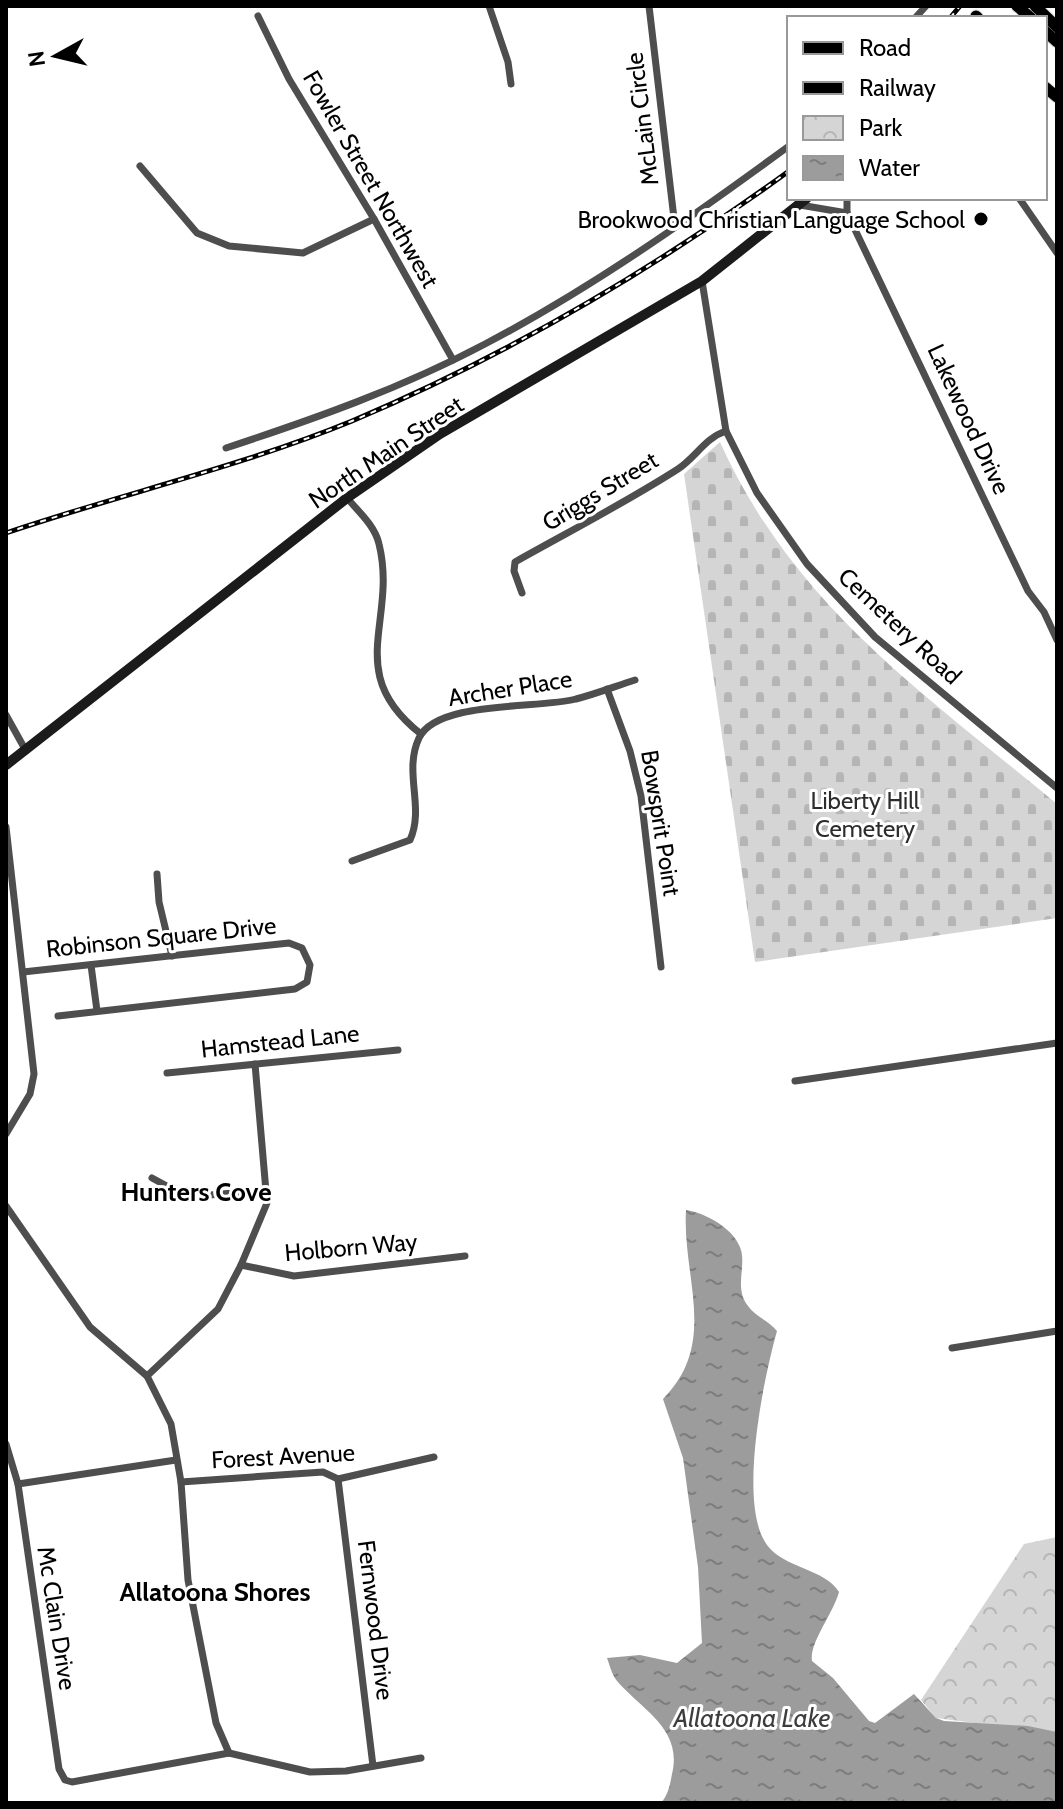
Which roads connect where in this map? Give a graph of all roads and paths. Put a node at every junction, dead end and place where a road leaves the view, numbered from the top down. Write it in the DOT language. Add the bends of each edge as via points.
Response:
graph roads {
  1 [pos="489,6"];
  2 [pos="649,6"];
  3 [pos="258,16"];
  4 [pos="511,84"];
  5 [pos="787,147"];
  6 [pos="140,166"];
  7 [pos="847,200"];
  8 [pos="1020,200"];
  9 [pos="804,201"];
  10 [pos="847,213"];
  11 [pos="374,219"];
  12 [pos="675,227"];
  13 [pos="1057,253"];
  14 [pos="702,281"];
  15 [pos="453,360"];
  16 [pos="726,431"];
  17 [pos="226,448"];
  18 [pos="347,498"];
  19 [pos="522,593"];
  20 [pos="1057,640"];
  21 [pos="635,680"];
  22 [pos="607,689"];
  23 [pos="6,715"];
  24 [pos="421,734"];
  25 [pos="26,751"];
  26 [pos="6,765"];
  27 [pos="1057,788"];
  28 [pos="6,827"];
  29 [pos="352,861"];
  30 [pos="157,874"];
  31 [pos="172,956"];
  32 [pos="91,965"];
  33 [pos="661,967"];
  34 [pos="23,972"];
  35 [pos="97,1011"];
  36 [pos="58,1016"];
  37 [pos="1057,1043"];
  38 [pos="398,1050"];
  39 [pos="255,1064"];
  40 [pos="167,1073"];
  41 [pos="795,1081"];
  42 [pos="6,1134"];
  43 [pos="152,1178"];
  44 [pos="267,1190"];
  45 [pos="6,1206"];
  46 [pos="465,1256"];
  47 [pos="241,1265"];
  48 [pos="1057,1331"];
  49 [pos="952,1348"];
  50 [pos="147,1376"];
  51 [pos="6,1444"];
  52 [pos="434,1457"];
  53 [pos="176,1460"];
  54 [pos="338,1479"];
  55 [pos="181,1482"];
  56 [pos="18,1484"];
  57 [pos="229,1753"];
  58 [pos="421,1758"];
  59 [pos="373,1766"];
  1 -- 4 [label="street"];
  2 -- 12 [label="street, McLain Circle"];
  3 -- 11 [label="street, Fowler Street Northwest" via="289,79"];
  5 -- 12 [label="street"];
  6 -- 11 [label="street" via="189,225 217,243 303,253"];
  7 -- 10 [label="street, Lakewood Drive"];
  8 -- 13 [label="street"];
  9 -- 10 [label="street"];
  9 -- 14 [label="main road, North Main Street"];
  10 -- 20 [label="street, Lakewood Drive" via="1028,591"];
  11 -- 15 [label="street, Fowler Street Northwest"];
  12 -- 15 [label="street"];
  14 -- 16 [label="street, Cemetery Road"];
  14 -- 18 [label="main road, North Main Street" via="440,434"];
  15 -- 17 [label="street" via="323,416"];
  16 -- 19 [label="street, Griggs Street" via="714,435 682,466 570,535 515,562"];
  16 -- 27 [label="street, Cemetery Road" via="757,493 835,597 916,673"];
  18 -- 24 [label="street" via="379,542 378,674 383,693 398,716"];
  18 -- 25 [label="main road, North Main Street"];
  21 -- 22 [label="street, Archer Place"];
  22 -- 24 [label="street, Archer Place" via="574,700 451,715"];
  22 -- 33 [label="street, Bowsprit Point" via="641,796"];
  23 -- 25 [label="street"];
  24 -- 29 [label="street" via="411,771 417,824 410,840"];
  25 -- 26 [label="main road, North Main Street"];
  28 -- 34 [label="street"];
  30 -- 31 [label="street"];
  31 -- 32 [label="street, Robinson Square Drive"];
  31 -- 35 [label="street, Robinson Square Drive" via="289,943 302,948 310,965 307,982 295,989"];
  32 -- 34 [label="street, Robinson Square Drive"];
  32 -- 35 [label="street"];
  34 -- 42 [label="street" via="34,1074 30,1094"];
  35 -- 36 [label="street"];
  37 -- 41 [label="street"];
  38 -- 39 [label="street, Hamstead Lane"];
  39 -- 40 [label="street, Hamstead Lane"];
  39 -- 44 [label="street"];
  43 -- 44 [label="street" via="187,1197"];
  44 -- 47 [label="street" via="267,1203"];
  45 -- 50 [label="street" via="90,1327"];
  46 -- 47 [label="street, Holborn Way" via="294,1276"];
  47 -- 50 [label="street" via="218,1309"];
  48 -- 49 [label="street"];
  50 -- 53 [label="street" via="171,1424"];
  51 -- 56 [label="street, Mc Clain Drive"];
  52 -- 54 [label="street, Forest Avenue"];
  53 -- 55 [label="street"];
  53 -- 56 [label="street, Forest Avenue"];
  54 -- 55 [label="street, Forest Avenue" via="323,1472"];
  54 -- 59 [label="street, Fernwood Drive"];
  55 -- 57 [label="street" via="188,1580 216,1723"];
  56 -- 57 [label="street, Mc Clain Drive" via="59,1769 65,1780"];
  57 -- 59 [label="street" via="310,1772"];
  58 -- 59 [label="street"];
}
